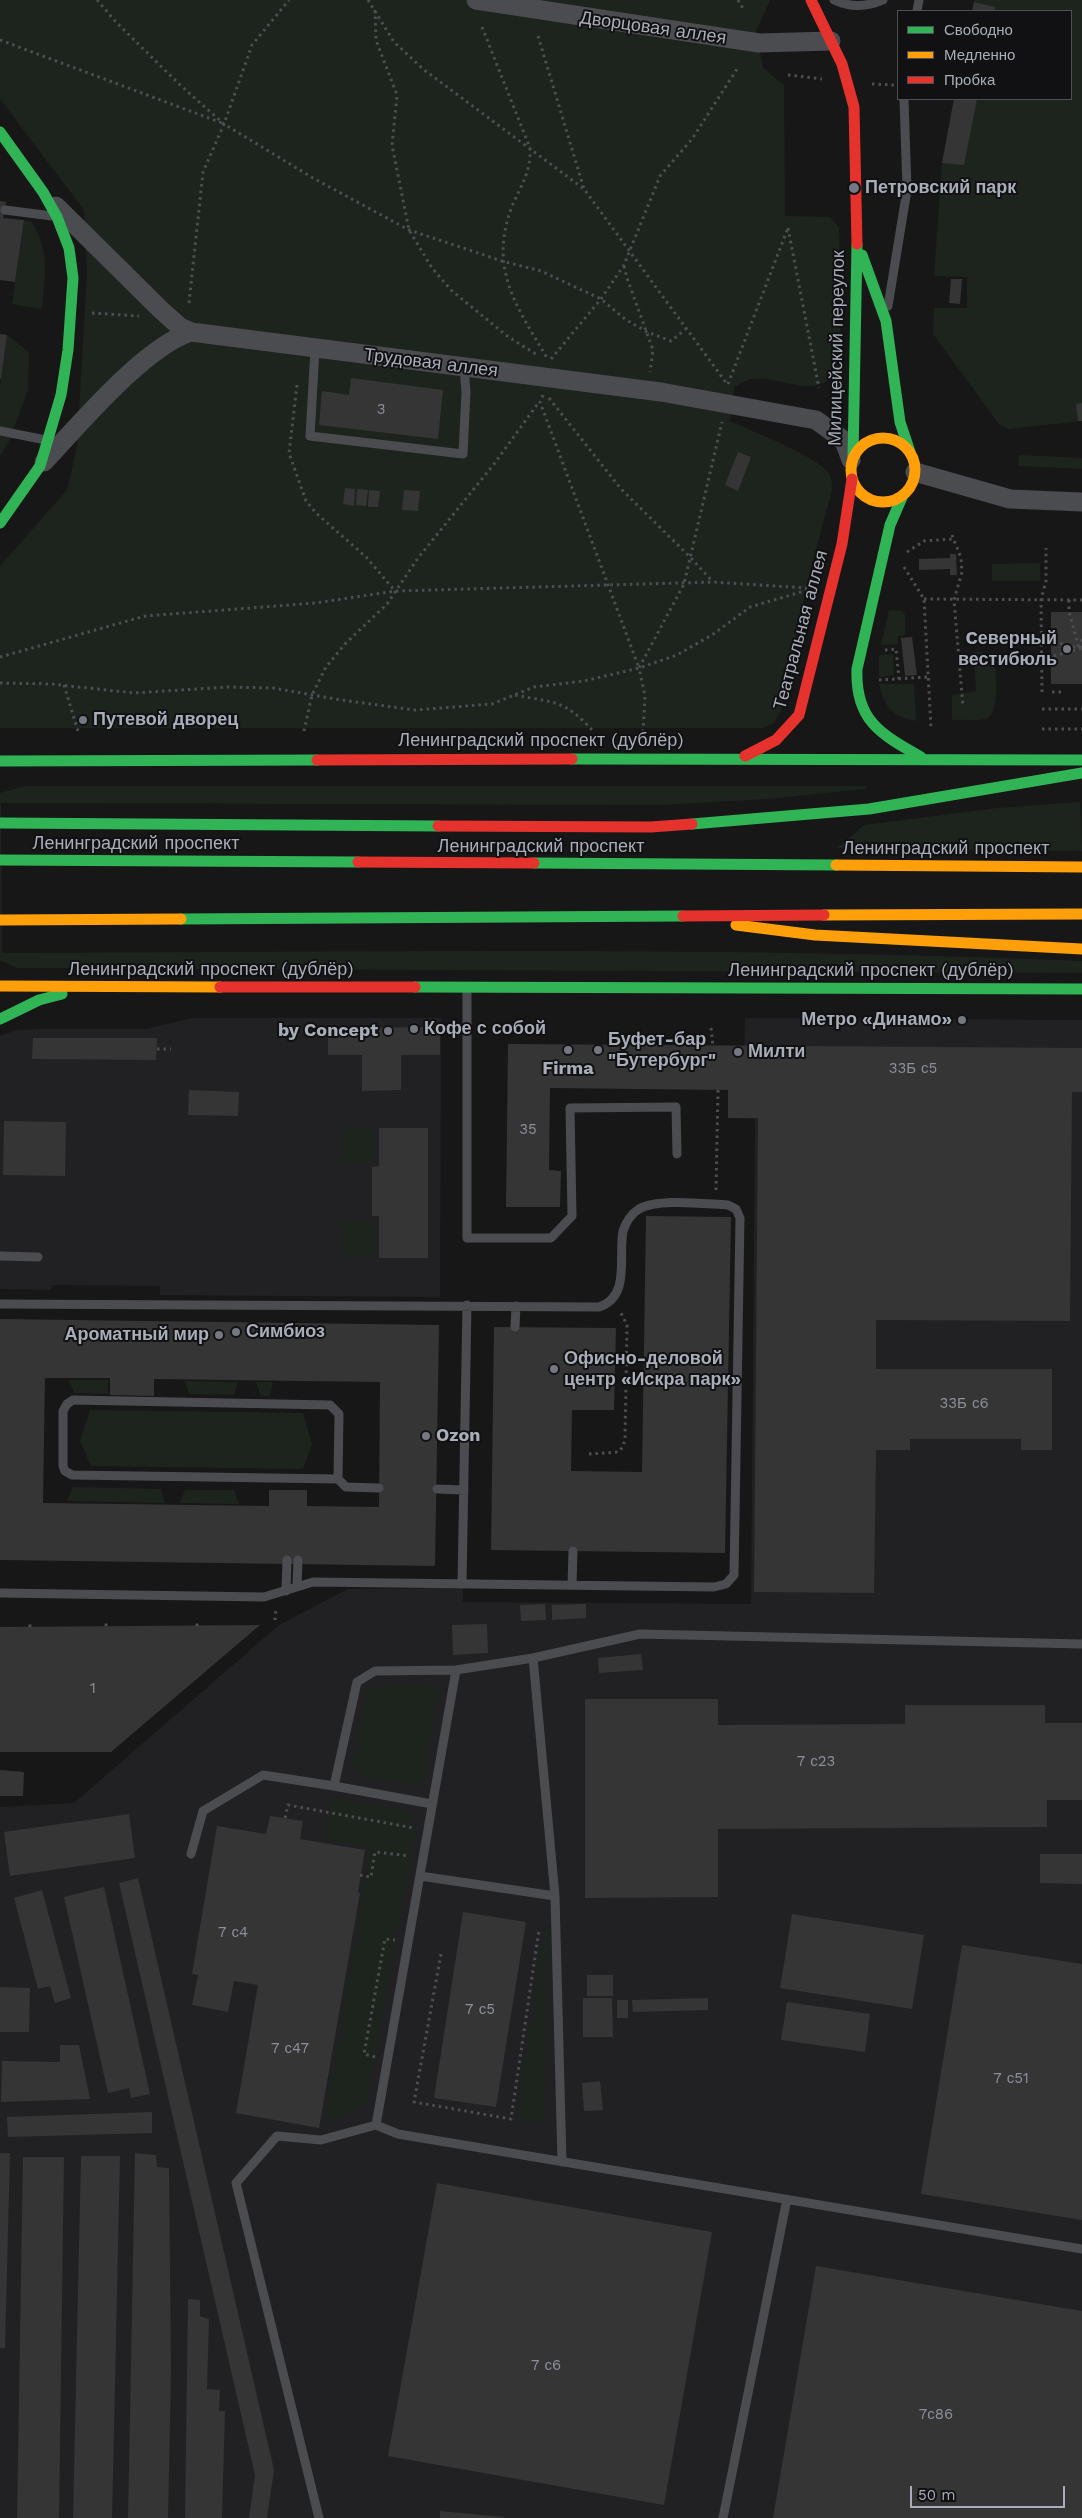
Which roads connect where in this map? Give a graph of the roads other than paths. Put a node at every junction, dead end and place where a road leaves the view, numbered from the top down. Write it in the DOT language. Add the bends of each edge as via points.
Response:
graph roads {
  1 [pos="476,0"];
  2 [pos="811,0"];
  3 [pos="834,0"];
  4 [pos="883,0"];
  5 [pos="831,41"];
  6 [pos="904,100"];
  7 [pos="0,132"];
  8 [pos="43,192"];
  9 [pos="5,210"];
  10 [pos="57,217"];
  11 [pos="857,240"];
  12 [pos="886,321"];
  13 [pos="191,332"];
  14 [pos="315,349"];
  15 [pos="464,367"];
  16 [pos="0,432"];
  17 [pos="48,440"];
  18 [pos="910,452"];
  19 [pos="40,466"];
  20 [pos="852,466"];
  21 [pos="915,472"];
  22 [pos="903,495"];
  23 [pos="1082,502"];
  24 [pos="0,523"];
  25 [pos="924,758"];
  26 [pos="737,759"];
  27 [pos="27,760"];
  28 [pos="1082,760"];
  29 [pos="0,761"];
  30 [pos="0,768"];
  31 [pos="1082,773"];
  32 [pos="0,823"];
  33 [pos="0,860"];
  34 [pos="1082,867"];
  35 [pos="1082,914"];
  36 [pos="656,915"];
  37 [pos="1,920"];
  38 [pos="1082,949"];
  39 [pos="2,984"];
  40 [pos="112,988"];
  41 [pos="467,988"];
  42 [pos="1082,989"];
  43 [pos="0,1019"];
  44 [pos="677,1154"];
  45 [pos="0,1256"];
  46 [pos="38,1257"];
  47 [pos="0,1304"];
  48 [pos="467,1305"];
  49 [pos="516,1306"];
  50 [pos="515,1327"];
  51 [pos="338,1479"];
  52 [pos="379,1488"];
  53 [pos="437,1489"];
  54 [pos="464,1490"];
  55 [pos="573,1551"];
  56 [pos="286,1560"];
  57 [pos="298,1560"];
  58 [pos="462,1584"];
  59 [pos="572,1585"];
  60 [pos="297,1586"];
  61 [pos="286,1591"];
  62 [pos="0,1593"];
  63 [pos="1082,1644"];
  64 [pos="532,1658"];
  65 [pos="456,1670"];
  66 [pos="334,1786"];
  67 [pos="432,1804"];
  68 [pos="191,1854"];
  69 [pos="420,1876"];
  70 [pos="555,1896"];
  71 [pos="376,2125"];
  72 [pos="562,2162"];
  73 [pos="786,2199"];
  74 [pos="1082,2249"];
  75 [pos="319,2518"];
  76 [pos="723,2518"];
  1 -- 5 [label="street, Дворцовая аллея" via="758,43"];
  2 -- 5 [label="main road, Милицейский переулок"];
  3 -- 4 [label="lane" via="853,6 867,6"];
  5 -- 11 [label="main road, Милицейский переулок" via="842,64 854,107"];
  6 -- 12 [label="lane" via="906,190"];
  7 -- 8 [label="main road"];
  8 -- 10 [label="main road"];
  8 -- 13 [label="street, Трудовая аллея" via="160,309 180,327"];
  9 -- 10 [label="lane"];
  10 -- 17 [label="main road" via="69,248 73,278 62,396"];
  11 -- 12 [label="main road, Милицейский переулок"];
  11 -- 20 [label="main road, Милицейский переулок"];
  12 -- 18 [label="main road, Милицейский переулок" via="900,422"];
  13 -- 14 [label="street, Трудовая аллея"];
  13 -- 19 [label="street" via="179,335 151,355 111,391"];
  14 -- 15 [label="street, Трудовая аллея"];
  14 -- 15 [label="lane" via="310,436 463,454"];
  15 -- 20 [label="street, Трудовая аллея" via="661,392 816,420 842,439"];
  16 -- 17 [label="lane"];
  17 -- 19 [label="main road"];
  18 -- 20 [label="main road" via="895,439 881,437 862,444"];
  18 -- 21 [label="main road"];
  19 -- 24 [label="main road"];
  20 -- 22 [label="main road" via="859,492 871,500 884,502"];
  20 -- 26 [label="main road, Театральная аллея" via="842,544 799,715 772,744"];
  21 -- 22 [label="main road" via="912,485"];
  21 -- 23 [label="street" via="1010,499"];
  22 -- 25 [label="main road" via="888,533 855,688 860,706 881,735"];
  25 -- 26 [label="main road, Ленинградский проспект (дублёр)"];
  25 -- 28 [label="main road, Ленинградский проспект (дублёр)"];
  26 -- 27 [label="main road, Ленинградский проспект (дублёр)"];
  27 -- 29 [label="main road, Ленинградский проспект (дублёр)"];
  27 -- 30 [label="main road"];
  31 -- 32 [label="main road" via="869,808 651,827"];
  33 -- 34 [label="main road, Ленинградский проспект"];
  35 -- 36 [label="main road"];
  36 -- 37 [label="main road"];
  36 -- 38 [label="main road" via="815,935"];
  39 -- 40 [label="main road, Ленинградский проспект (дублёр)"];
  40 -- 41 [label="main road, Ленинградский проспект (дублёр)"];
  40 -- 43 [label="main road" via="64,993 39,1000"];
  41 -- 42 [label="main road, Ленинградский проспект (дублёр)"];
  41 -- 44 [label="lane" via="468,1238 551,1238 572,1216 570,1108 676,1107"];
  45 -- 46 [label="lane"];
  47 -- 48 [label="lane"];
  48 -- 49 [label="lane"];
  48 -- 54 [label="lane"];
  49 -- 50 [label="lane"];
  49 -- 59 [label="lane" via="599,1307 612,1300 620,1289 622,1230 632,1215 647,1206 732,1206 740,1218 734,1575 726,1584 714,1587"];
  51 -- 51 [label="lane" via="338,1414 330,1405 73,1400 64,1410 63,1466 72,1475"];
  51 -- 52 [label="lane" via="350,1488"];
  53 -- 54 [label="lane"];
  54 -- 58 [label="lane"];
  55 -- 59 [label="lane"];
  56 -- 61 [label="lane"];
  57 -- 60 [label="lane"];
  58 -- 59 [label="lane"];
  58 -- 60 [label="lane" via="313,1582"];
  60 -- 61 [label="lane"];
  61 -- 62 [label="lane" via="264,1597"];
  63 -- 64 [label="lane" via="640,1634"];
  64 -- 65 [label="lane"];
  64 -- 70 [label="lane"];
  65 -- 66 [label="lane" via="376,1671 357,1682"];
  65 -- 67 [label="lane"];
  66 -- 67 [label="lane"];
  66 -- 68 [label="lane" via="263,1775 203,1811"];
  67 -- 69 [label="lane"];
  69 -- 70 [label="lane"];
  69 -- 71 [label="lane"];
  70 -- 72 [label="lane"];
  71 -- 72 [label="lane" via="398,2134"];
  71 -- 75 [label="lane" via="321,2140 277,2136 236,2183"];
  72 -- 73 [label="lane"];
  73 -- 74 [label="lane"];
  73 -- 76 [label="lane"];
}
